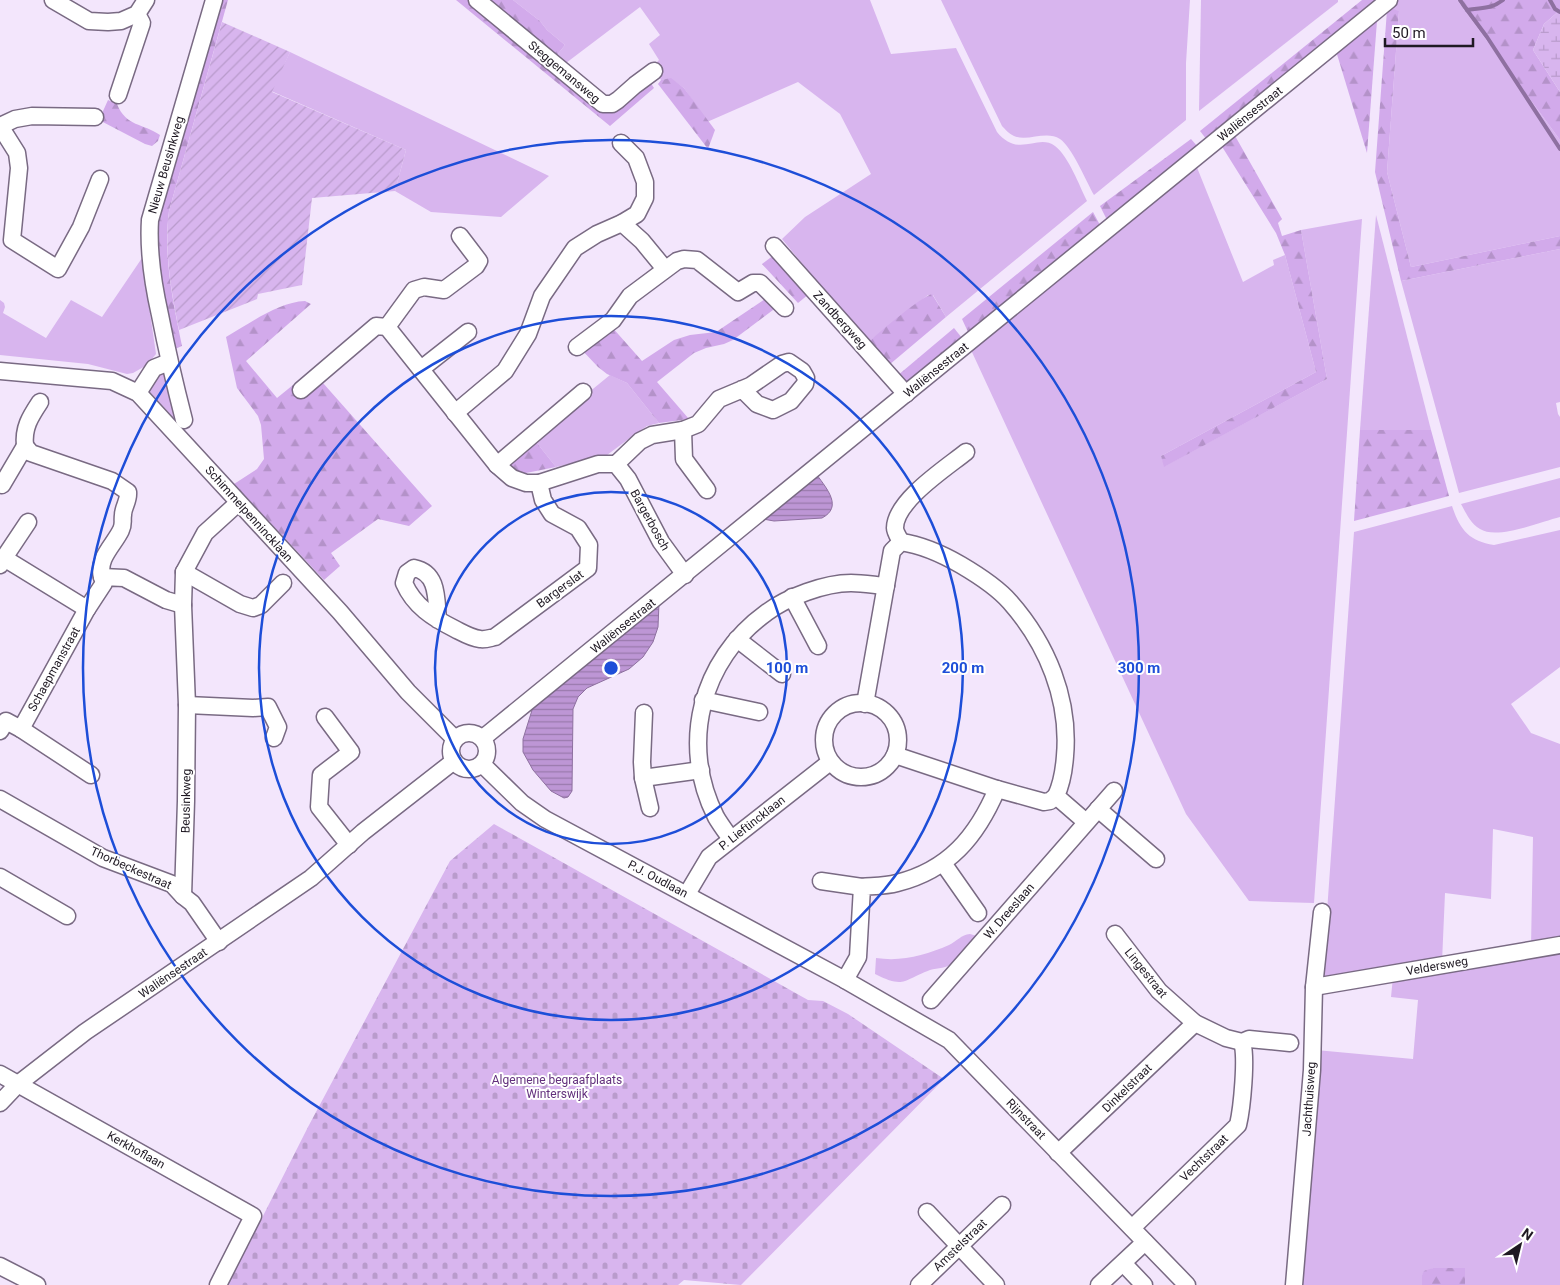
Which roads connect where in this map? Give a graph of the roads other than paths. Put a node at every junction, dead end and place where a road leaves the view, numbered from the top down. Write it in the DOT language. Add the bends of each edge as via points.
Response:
graph roads {
  1 [pos="53,0"];
  2 [pos="214,0"];
  3 [pos="477,0"];
  4 [pos="1389,0"];
  5 [pos="142,7"];
  6 [pos="654,71"];
  7 [pos="118,95"];
  8 [pos="95,117"];
  9 [pos="0,126"];
  10 [pos="622,144"];
  11 [pos="100,179"];
  12 [pos="622,223"];
  13 [pos="460,236"];
  14 [pos="6,241"];
  15 [pos="774,246"];
  16 [pos="665,270"];
  17 [pos="785,308"];
  18 [pos="387,327"];
  19 [pos="468,332"];
  20 [pos="577,347"];
  21 [pos="169,362"];
  22 [pos="421,369"];
  23 [pos="0,371"];
  24 [pos="742,388"];
  25 [pos="301,390"];
  26 [pos="583,392"];
  27 [pos="138,393"];
  28 [pos="906,394"];
  29 [pos="40,402"];
  30 [pos="455,413"];
  31 [pos="184,420"];
  32 [pos="683,430"];
  33 [pos="25,446"];
  34 [pos="966,452"];
  35 [pos="616,464"];
  36 [pos="497,465"];
  37 [pos="539,483"];
  38 [pos="0,484"];
  39 [pos="707,490"];
  40 [pos="238,503"];
  41 [pos="28,522"];
  42 [pos="901,542"];
  43 [pos="2,562"];
  44 [pos="184,572"];
  45 [pos="685,575"];
  46 [pos="102,577"];
  47 [pos="283,583"];
  48 [pos="886,586"];
  49 [pos="792,597"];
  50 [pos="183,605"];
  51 [pos="87,609"];
  52 [pos="438,620"];
  53 [pos="737,639"];
  54 [pos="818,646"];
  55 [pos="782,674"];
  56 [pos="703,700"];
  57 [pos="865,704"];
  58 [pos="187,705"];
  59 [pos="759,712"];
  60 [pos="644,713"];
  61 [pos="325,717"];
  62 [pos="21,729"];
  63 [pos="0,731"];
  64 [pos="274,738"];
  65 [pos="484,738"];
  66 [pos="455,739"];
  67 [pos="895,755"];
  68 [pos="454,761"];
  69 [pos="830,762"];
  70 [pos="482,764"];
  71 [pos="701,770"];
  72 [pos="91,775"];
  73 [pos="643,778"];
  74 [pos="997,788"];
  75 [pos="1114,791"];
  76 [pos="1056,796"];
  77 [pos="0,799"];
  78 [pos="650,808"];
  79 [pos="1098,808"];
  80 [pos="1086,822"];
  81 [pos="731,839"];
  82 [pos="348,845"];
  83 [pos="1156,859"];
  84 [pos="943,863"];
  85 [pos="0,877"];
  86 [pos="821,881"];
  87 [pos="862,887"];
  88 [pos="687,894"];
  89 [pos="183,896"];
  90 [pos="1322,912"];
  91 [pos="978,913"];
  92 [pos="67,916"];
  93 [pos="1115,934"];
  94 [pos="218,942"];
  95 [pos="1560,946"];
  96 [pos="845,980"];
  97 [pos="1314,987"];
  98 [pos="931,1000"];
  99 [pos="1195,1023"];
  100 [pos="1242,1042"];
  101 [pos="1290,1043"];
  102 [pos="0,1074"];
  103 [pos="18,1084"];
  104 [pos="0,1104"];
  105 [pos="1058,1153"];
  106 [pos="1002,1205"];
  107 [pos="927,1212"];
  108 [pos="1132,1228"];
  109 [pos="1145,1242"];
  110 [pos="959,1246"];
  111 [pos="1123,1263"];
  112 [pos="0,1266"];
  113 [pos="37,1285"];
  114 [pos="218,1285"];
  115 [pos="919,1285"];
  116 [pos="996,1285"];
  117 [pos="1099,1285"];
  118 [pos="1144,1285"];
  119 [pos="1187,1285"];
  120 [pos="1294,1285"];
  1 -- 5 [label="street" via="89,20 108,22 121,21"];
  2 -- 21 [label="street, Nieuw Beusinkweg" via="150,220 148,242 154,290"];
  3 -- 6 [label="street, Steggemansweg" via="603,104 612,104"];
  4 -- 28 [label="street, Waliënsestraat"];
  5 -- 7 [label="street" via="142,22"];
  8 -- 9 [label="street" via="32,116"];
  9 -- 14 [label="street" via="17,153 19,168"];
  10 -- 12 [label="street" via="636,158 645,182 645,198 637,214"];
  11 -- 14 [label="street" via="81,228 58,269"];
  12 -- 16 [label="street" via="642,241"];
  12 -- 30 [label="street" via="575,248 542,296 528,334 505,371"];
  13 -- 18 [label="street" via="478,261 476,266 444,290 424,287 414,290"];
  15 -- 28 [label="street, Zandbergweg"];
  16 -- 17 [label="street" via="677,261 697,260 738,292 753,283 760,284"];
  16 -- 20 [label="street" via="630,296 613,320"];
  18 -- 22 [label="street"];
  18 -- 25 [label="street" via="376,326"];
  19 -- 22 [label="street"];
  21 -- 27 [label="street" via="154,368"];
  21 -- 31 [label="street, Nieuw Beusinkweg"];
  22 -- 30 [label="street"];
  23 -- 27 [label="street, Schimmelpennincklaan" via="112,381"];
  24 -- 32 [label="street" via="719,398 698,424"];
  26 -- 36 [label="street"];
  27 -- 40 [label="street, Schimmelpennincklaan"];
  28 -- 45 [label="street, Waliënsestraat"];
  29 -- 33 [label="street" via="27,423"];
  30 -- 36 [label="street"];
  32 -- 35 [label="street" via="652,435"];
  32 -- 39 [label="street" via="684,459"];
  33 -- 38 [label="street"];
  33 -- 46 [label="street, Schaepmanstraat" via="31,453 112,481 128,492 122,514 124,523 106,553"];
  34 -- 42 [label="street" via="914,494 901,509 895,528"];
  35 -- 37 [label="street" via="598,464"];
  35 -- 45 [label="street, Bargerbosch" via="628,479 661,542"];
  36 -- 37 [label="street" via="512,478"];
  37 -- 52 [label="street, Bargerslat" via="543,500 552,514 578,528 589,545 588,568 495,636 482,640 470,637"];
  40 -- 44 [label="street" via="205,533"];
  40 -- 66 [label="street, Schimmelpennincklaan" via="340,612 408,692"];
  41 -- 43 [label="street"];
  42 -- 48 [label="street" via="892,551"];
  42 -- 76 [label="street" via="949,558 978,575 1009,600 1039,641 1063,705 1066,739 1061,787"];
  43 -- 51 [label="street"];
  44 -- 47 [label="street" via="240,604 254,608"];
  44 -- 50 [label="street"];
  45 -- 65 [label="street, Waliënsestraat"];
  46 -- 50 [label="street" via="124,578 166,600"];
  46 -- 51 [label="street, Schaepmanstraat" via="104,583"];
  48 -- 49 [label="street" via="850,583"];
  48 -- 57 [label="street"];
  49 -- 53 [label="street" via="750,624"];
  49 -- 54 [label="street"];
  50 -- 58 [label="street, Beusinkweg"];
  51 -- 62 [label="street, Schaepmanstraat"];
  53 -- 55 [label="street"];
  53 -- 56 [label="street" via="722,658"];
  56 -- 59 [label="street"];
  56 -- 71 [label="street" via="699,728"];
  57 -- 67 [label="street" via="889,716 896,728 898,742"];
  57 -- 69 [label="street" via="851,704 828,721 824,749"];
  58 -- 64 [label="street" via="268,707 278,727"];
  58 -- 89 [label="street, Beusinkweg"];
  60 -- 73 [label="street"];
  61 -- 82 [label="street" via="351,752 321,775 319,806"];
  62 -- 63 [label="street" via="6,721"];
  62 -- 72 [label="street"];
  65 -- 66 [label="street" via="472,732 460,734"];
  65 -- 70 [label="street" via="488,751"];
  66 -- 68 [label="street" via="451,746"];
  67 -- 69 [label="street" via="886,768 872,776 857,778 842,773"];
  67 -- 74 [label="street"];
  68 -- 70 [label="street" via="464,768 477,768"];
  68 -- 82 [label="street, Waliënsestraat"];
  69 -- 81 [label="street, P. Lieftincklaan"];
  70 -- 88 [label="street, P.J. Oudlaan" via="522,803 545,819"];
  71 -- 73 [label="street"];
  71 -- 81 [label="street" via="716,817"];
  73 -- 78 [label="street"];
  74 -- 76 [label="street" via="1044,802"];
  74 -- 84 [label="street" via="970,839"];
  75 -- 79 [label="street, W. Dreeslaan"];
  76 -- 80 [label="street"];
  77 -- 89 [label="street, Thorbeckestraat" via="103,858 172,884"];
  79 -- 80 [label="street, W. Dreeslaan"];
  79 -- 83 [label="street"];
  80 -- 98 [label="street, W. Dreeslaan"];
  81 -- 88 [label="street, P. Lieftincklaan" via="709,857"];
  82 -- 94 [label="street, Waliënsestraat" via="311,878"];
  84 -- 87 [label="street" via="929,872 896,884"];
  84 -- 91 [label="street"];
  85 -- 92 [label="street"];
  86 -- 87 [label="street"];
  87 -- 96 [label="street" via="858,957"];
  88 -- 96 [label="street, P.J. Oudlaan"];
  89 -- 94 [label="street, Thorbeckestraat" via="192,903"];
  90 -- 97 [label="street, Jachthuisweg"];
  93 -- 99 [label="street, Lingestraat" via="1159,991"];
  94 -- 103 [label="street, Waliënsestraat" via="85,1032"];
  95 -- 97 [label="street, Veldersweg"];
  96 -- 105 [label="street, Rijnstraat" via="949,1040"];
  97 -- 120 [label="street, Jachthuisweg" via="1312,1070"];
  99 -- 100 [label="street, Lingestraat"];
  99 -- 105 [label="street, Dinkelstraat"];
  100 -- 101 [label="street, Lingestraat" via="1249,1039"];
  100 -- 108 [label="street, Vechtstraat" via="1244,1064 1238,1125"];
  102 -- 103 [label="street, Kerkhoflaan"];
  103 -- 104 [label="street, Waliënsestraat"];
  103 -- 114 [label="street, Kerkhoflaan" via="253,1216"];
  105 -- 108 [label="street, Rijnstraat"];
  106 -- 110 [label="street, Amstelstraat"];
  107 -- 110 [label="street"];
  108 -- 109 [label="street, Rijnstraat"];
  109 -- 111 [label="street"];
  109 -- 119 [label="street, Rijnstraat"];
  110 -- 115 [label="street, Amstelstraat"];
  110 -- 116 [label="street"];
  111 -- 117 [label="street"];
  111 -- 118 [label="street"];
  112 -- 113 [label="street"];
}
